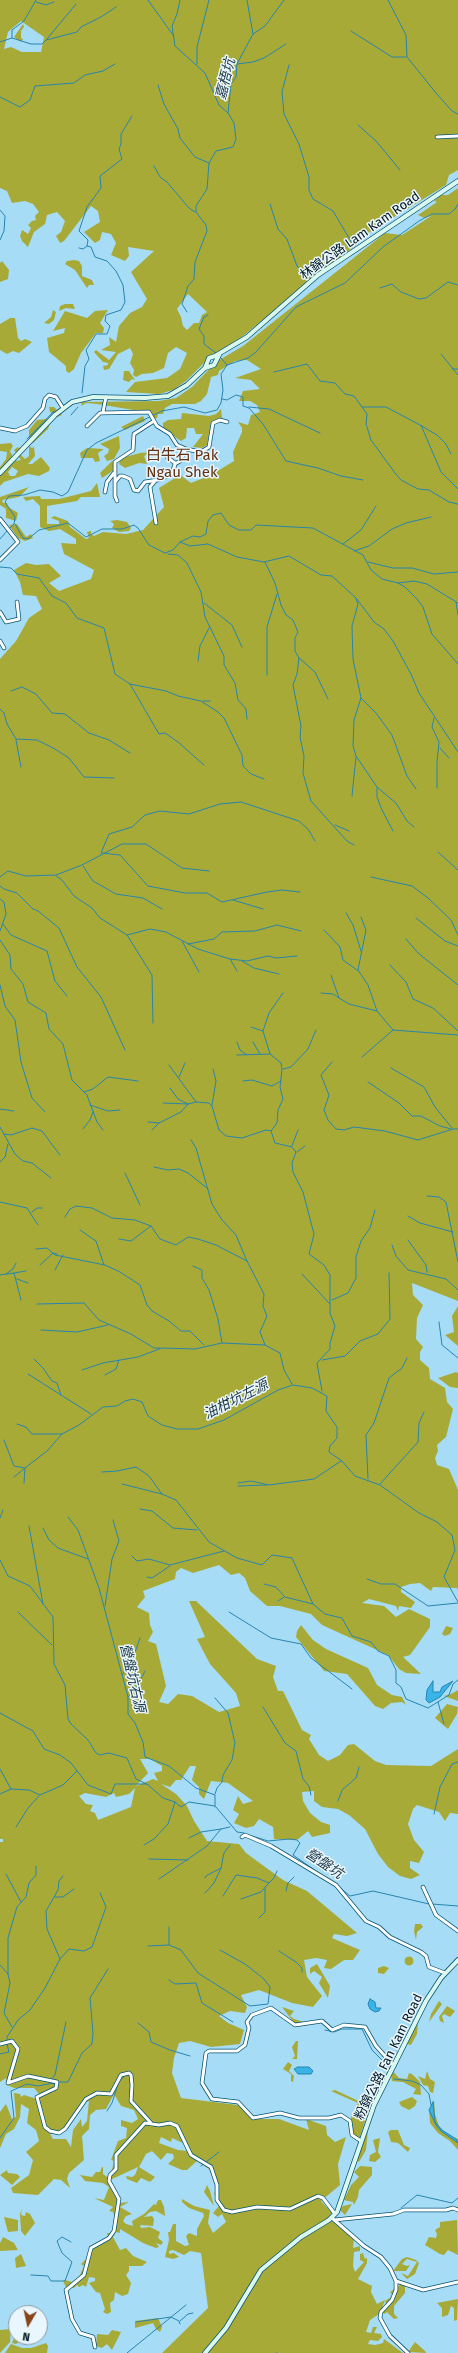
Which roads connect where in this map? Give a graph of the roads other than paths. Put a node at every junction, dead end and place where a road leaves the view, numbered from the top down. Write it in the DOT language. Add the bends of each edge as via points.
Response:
graph roads {
  1 [pos="458,136"];
  2 [pos="437,137"];
  3 [pos="458,181"];
  4 [pos="214,359"];
  5 [pos="208,366"];
  6 [pos="106,397"];
  7 [pos="63,408"];
  8 [pos="103,412"];
  9 [pos="153,418"];
  10 [pos="228,422"];
  11 [pos="88,426"];
  12 [pos="0,428"];
  13 [pos="186,449"];
  14 [pos="167,457"];
  15 [pos="175,463"];
  16 [pos="0,472"];
  17 [pos="114,473"];
  18 [pos="155,481"];
  19 [pos="115,482"];
  20 [pos="105,492"];
  21 [pos="117,501"];
  22 [pos="0,519"];
  23 [pos="156,523"];
  24 [pos="0,560"];
  25 [pos="17,602"];
  26 [pos="0,612"];
  27 [pos="0,641"];
  28 [pos="4,648"];
  29 [pos="242,1837"];
  30 [pos="423,1888"];
  31 [pos="458,1931"];
  32 [pos="458,1960"];
  33 [pos="445,1973"];
  34 [pos="0,2044"];
  35 [pos="394,2066"];
  36 [pos="151,2123"];
  37 [pos="361,2141"];
  38 [pos="458,2210"];
  39 [pos="335,2214"];
  40 [pos="333,2219"];
  41 [pos="396,2281"];
  42 [pos="458,2282"];
  43 [pos="95,2347"];
  44 [pos="205,2353"];
  45 [pos="408,2353"];
  1 -- 2 [label="street"];
  3 -- 4 [label="main road, 林錦公路 Lam Kam Road" via="318,275 253,332"];
  4 -- 5 [label="main road, 林錦公路 Lam Kam Road" via="215,364"];
  4 -- 5 [label="main road, 林錦公路 Lam Kam Road" via="209,358"];
  5 -- 6 [label="main road, 林錦公路 Lam Kam Road" via="183,388 168,396"];
  6 -- 7 [label="main road, 林錦公路 Lam Kam Road" via="82,398"];
  6 -- 8 [label="street"];
  7 -- 12 [label="street" via="56,397 49,395 45,399 44,407 26,427 15,431"];
  7 -- 16 [label="main road, 林錦公路 Lam Kam Road"];
  8 -- 9 [label="street" via="149,412"];
  8 -- 11 [label="street"];
  9 -- 13 [label="street" via="159,428 170,434 176,444"];
  9 -- 17 [label="street" via="134,434 133,450 116,461"];
  10 -- 13 [label="street" via="220,420 213,423 207,450 200,452"];
  13 -- 15 [label="street" via="180,461"];
  14 -- 15 [label="street"];
  15 -- 18 [label="street" via="172,474"];
  17 -- 19 [label="street"];
  17 -- 20 [label="street"];
  18 -- 19 [label="street" via="145,482 137,491 133,489 129,478 120,476"];
  18 -- 23 [label="street" via="150,487"];
  19 -- 21 [label="street"];
  22 -- 24 [label="street" via="18,542"];
  25 -- 26 [label="street" via="19,619 6,622"];
  27 -- 28 [label="street"];
  29 -- 33 [label="street" via="245,1835 271,1846 336,1885 366,1921 390,1937 421,1952 426,1956 429,1968"];
  30 -- 31 [label="street" via="434,1912"];
  32 -- 33 [label="main road, 粉錦公路 Fan Kam Road"];
  33 -- 35 [label="main road, 粉錦公路 Fan Kam Road" via="426,2001"];
  34 -- 36 [label="street" via="12,2041 18,2049 8,2083 30,2076 58,2083 56,2088 37,2097 44,2125 50,2131 63,2131 86,2099 99,2093 111,2094 120,2077 126,2073 131,2075 131,2101"];
  35 -- 37 [label="main road, 粉錦公路 Fan Kam Road" via="372,2110"];
  35 -- 37 [label="street" via="376,2046 365,2027 344,2025 334,2030 322,2021 295,2025 271,2008 252,2014 247,2022 249,2028 244,2045 237,2051 206,2053 202,2083 211,2099 238,2102 252,2118 280,2113 299,2118 331,2118 341,2115 350,2121 352,2135"];
  36 -- 39 [label="street" via="170,2123 177,2126 191,2155 211,2167 217,2185 216,2200 224,2210 232,2212 257,2207 290,2209 319,2196"];
  36 -- 43 [label="street" via="140,2127 116,2155 116,2169 109,2178 119,2199 114,2231 109,2238 91,2248 84,2275 66,2290 72,2319 80,2333 93,2337"];
  37 -- 39 [label="main road, 粉錦公路 Fan Kam Road"];
  38 -- 40 [label="street" via="404,2210 393,2214"];
  39 -- 40 [label="main road, 粉錦公路 Fan Kam Road"];
  40 -- 41 [label="street" via="366,2248 387,2262"];
  40 -- 44 [label="main road, 粉錦公路 Fan Kam Road" via="303,2235 262,2270 226,2328"];
  41 -- 42 [label="street" via="423,2290"];
  41 -- 45 [label="street" via="395,2295 380,2316 390,2336"];
}
